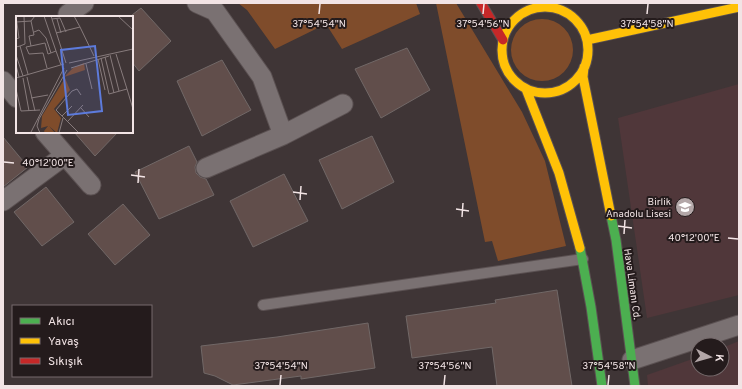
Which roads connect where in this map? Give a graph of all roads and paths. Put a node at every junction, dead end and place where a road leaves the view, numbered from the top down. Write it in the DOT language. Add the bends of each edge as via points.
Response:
graph roads {
  1 [pos="84,3"];
  2 [pos="197,3"];
  3 [pos="481,3"];
  4 [pos="535,5"];
  5 [pos="739,7"];
  6 [pos="575,9"];
  7 [pos="66,11"];
  8 [pos="576,20"];
  9 [pos="503,40"];
  10 [pos="587,40"];
  11 [pos="584,68"];
  12 [pos="3,81"];
  13 [pos="526,89"];
  14 [pos="16,97"];
  15 [pos="343,104"];
  16 [pos="46,133"];
  17 [pos="283,135"];
  18 [pos="64,156"];
  19 [pos="206,168"];
  20 [pos="91,185"];
  21 [pos="3,201"];
  22 [pos="583,259"];
  23 [pos="263,305"];
  24 [pos="739,325"];
  25 [pos="632,360"];
  26 [pos="602,386"];
  27 [pos="635,386"];
  1 -- 7 [label="street"];
  2 -- 17 [label="street" via="215,11 262,77"];
  3 -- 9 [label="main road"];
  4 -- 8 [label="main road" via="565,12"];
  4 -- 9 [label="main road" via="509,26"];
  5 -- 10 [label="main road"];
  6 -- 8 [label="main road"];
  8 -- 10 [label="main road"];
  9 -- 13 [label="main road" via="502,54 506,68 514,80"];
  10 -- 11 [label="main road" via="588,54"];
  11 -- 13 [label="main road" via="566,88 539,93"];
  11 -- 25 [label="main road, Hava Limanı Cd." via="583,77 616,240"];
  12 -- 14 [label="street"];
  13 -- 22 [label="main road" via="546,134"];
  15 -- 17 [label="street"];
  16 -- 18 [label="street"];
  17 -- 19 [label="street"];
  18 -- 20 [label="street"];
  18 -- 21 [label="street"];
  22 -- 23 [label="lane"];
  22 -- 26 [label="main road"];
  24 -- 25 [label="street"];
  25 -- 27 [label="main road, Hava Limanı Cd."];
}
